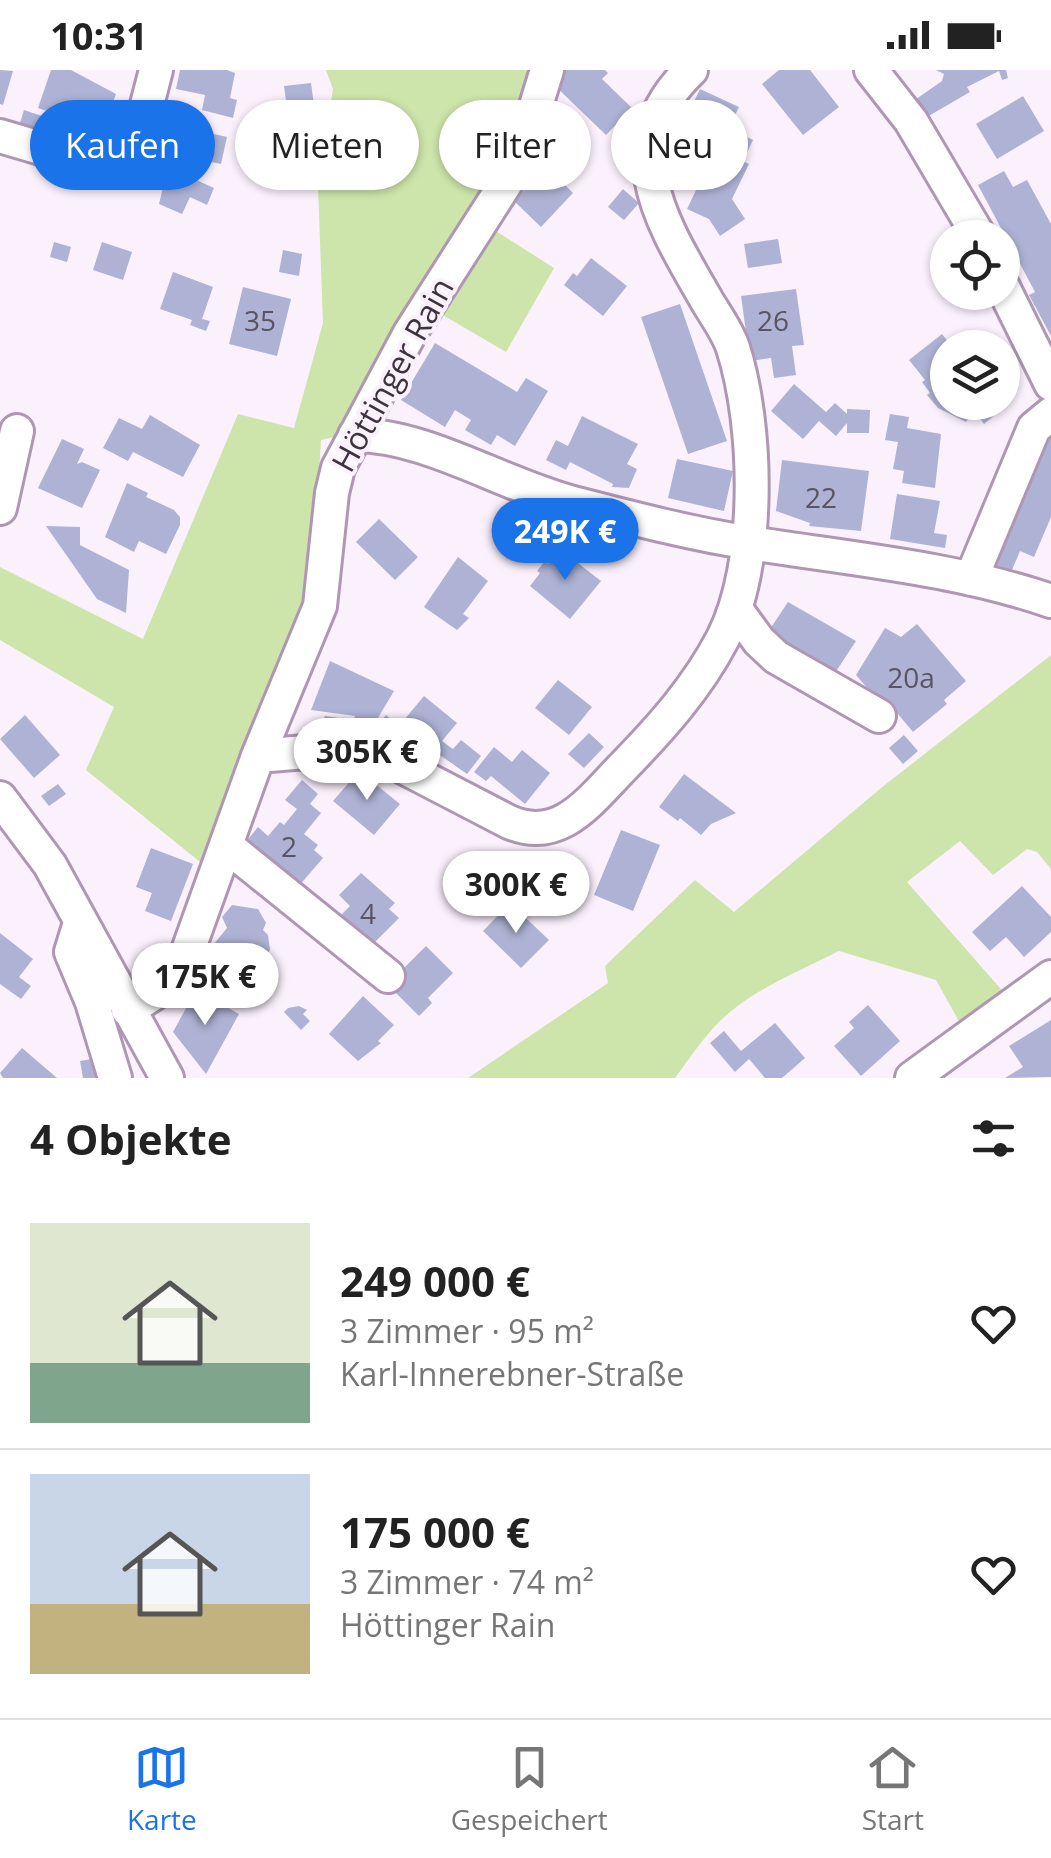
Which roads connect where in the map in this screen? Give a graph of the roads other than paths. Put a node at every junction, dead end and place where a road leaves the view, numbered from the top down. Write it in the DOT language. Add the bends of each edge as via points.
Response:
graph roads {
  1 [pos="156,70"];
  2 [pos="547,70"];
  3 [pos="691,70"];
  4 [pos="872,70"];
  5 [pos="0,136"];
  6 [pos="969,220"];
  7 [pos="1014,310"];
  8 [pos="1051,384"];
  9 [pos="1051,414"];
  10 [pos="17,431"];
  11 [pos="356,435"];
  12 [pos="0,508"];
  13 [pos="746,543"];
  14 [pos="971,579"];
  15 [pos="1051,600"];
  16 [pos="735,608"];
  17 [pos="878,716"];
  18 [pos="258,756"];
  19 [pos="0,798"];
  20 [pos="224,858"];
  21 [pos="80,924"];
  22 [pos="1051,959"];
  23 [pos="1051,977"];
  24 [pos="1017,980"];
  25 [pos="382,982"];
  26 [pos="128,1010"];
  27 [pos="115,1078"];
  28 [pos="167,1078"];
  29 [pos="912,1078"];
  1 -- 5 [label="street" via="135,152 124,164 106,167"];
  2 -- 11 [label="street, Höttinger Rain" via="518,164 410,333"];
  3 -- 13 [label="street" via="661,111 648,170 664,227 732,344 752,457"];
  4 -- 6 [label="street"];
  7 -- 8 [label="street"];
  9 -- 14 [label="street" via="1034,428"];
  10 -- 12 [label="street"];
  11 -- 13 [label="street" via="412,444 545,495"];
  11 -- 18 [label="street, Höttinger Rain" via="333,485 320,606"];
  13 -- 14 [label="street"];
  13 -- 16 [label="street"];
  14 -- 15 [label="street"];
  16 -- 17 [label="street" via="776,656"];
  16 -- 18 [label="street" via="709,662 664,725 568,820 549,828 518,826 364,750"];
  18 -- 20 [label="street, Höttinger Rain"];
  19 -- 21 [label="street" via="50,865"];
  20 -- 25 [label="street"];
  20 -- 26 [label="street, Höttinger Rain" via="181,968 164,988"];
  21 -- 26 [label="street"];
  21 -- 27 [label="street" via="71,952"];
  22 -- 24 [label="street"];
  23 -- 29 [label="street"];
  26 -- 28 [label="street"];
}
